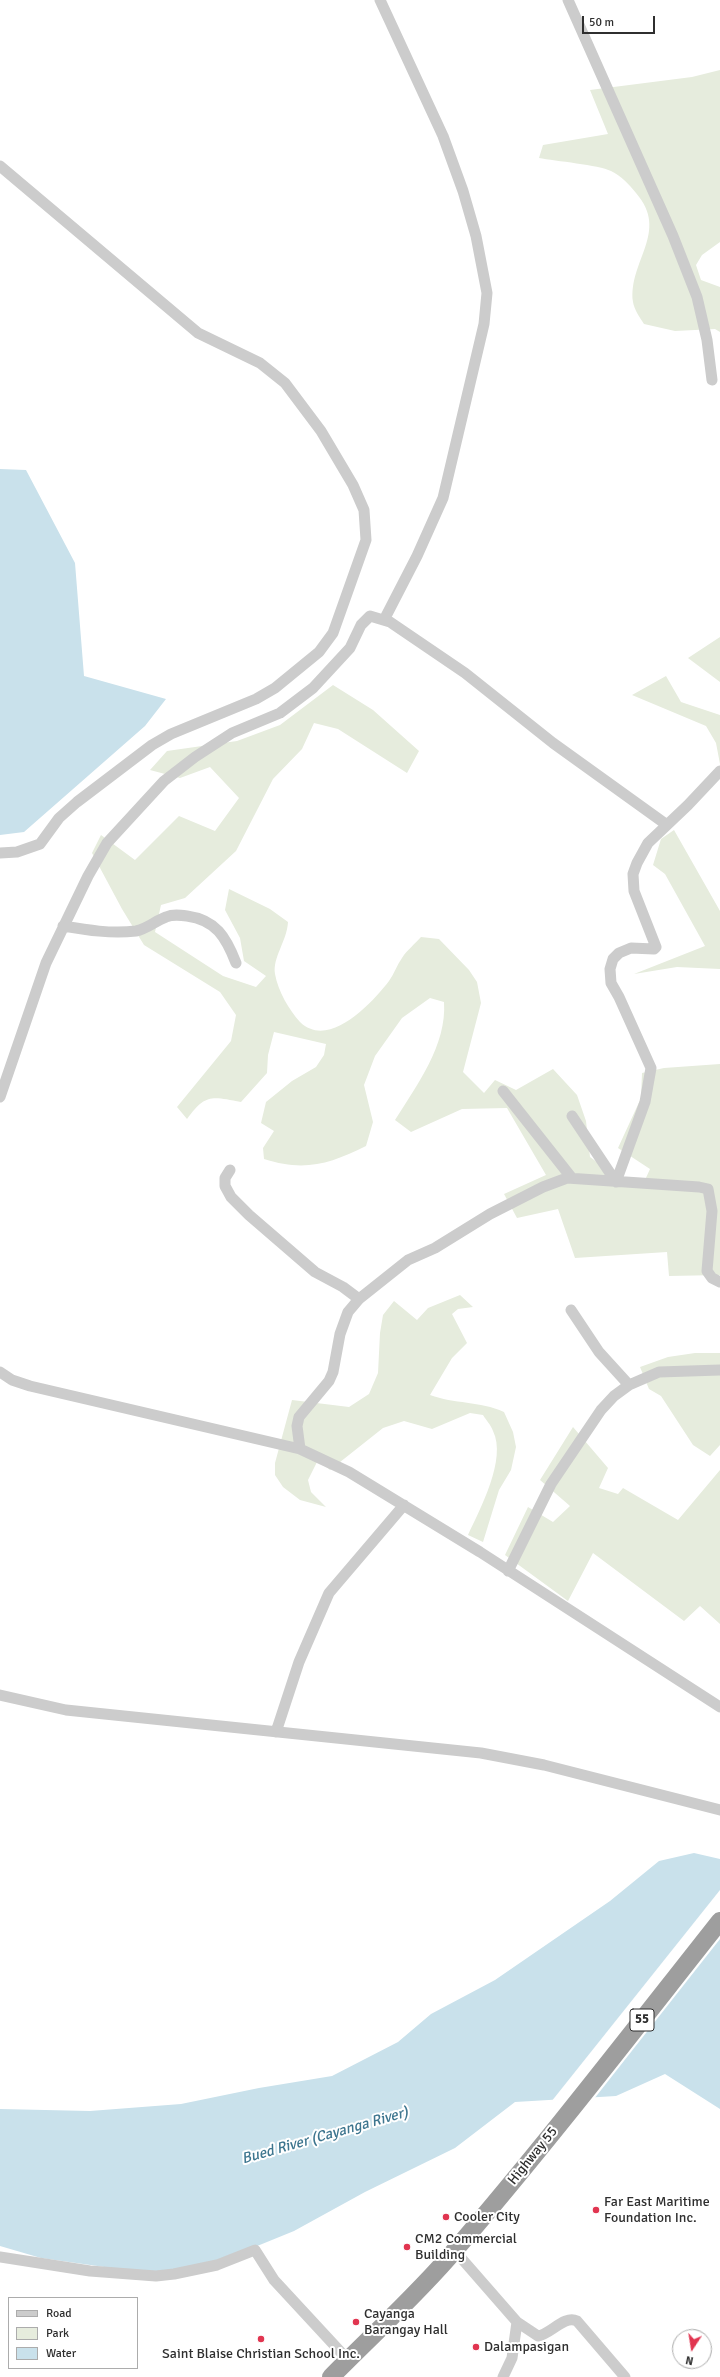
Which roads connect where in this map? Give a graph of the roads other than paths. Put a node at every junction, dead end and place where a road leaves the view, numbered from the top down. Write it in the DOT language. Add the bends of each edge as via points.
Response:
graph roads {
  1 [pos="380,0"];
  2 [pos="568,0"];
  3 [pos="0,166"];
  4 [pos="712,380"];
  5 [pos="384,620"];
  6 [pos="720,771"];
  7 [pos="667,825"];
  8 [pos="0,853"];
  9 [pos="63,926"];
  10 [pos="236,963"];
  11 [pos="503,1092"];
  12 [pos="0,1097"];
  13 [pos="572,1116"];
  14 [pos="230,1170"];
  15 [pos="570,1177"];
  16 [pos="616,1182"];
  17 [pos="720,1282"];
  18 [pos="358,1299"];
  19 [pos="571,1310"];
  20 [pos="720,1370"];
  21 [pos="0,1372"];
  22 [pos="629,1385"];
  23 [pos="300,1449"];
  24 [pos="404,1505"];
  25 [pos="508,1571"];
  26 [pos="0,1695"];
  27 [pos="720,1707"];
  28 [pos="276,1732"];
  29 [pos="720,1810"];
  30 [pos="720,1921"];
  31 [pos="455,2251"];
  32 [pos="0,2257"];
  33 [pos="517,2322"];
  34 [pos="348,2360"];
  35 [pos="331,2377"];
  36 [pos="503,2377"];
  37 [pos="625,2377"];
  1 -- 5 [label="street" via="443,136 468,206 487,293 484,324 443,498"];
  2 -- 4 [label="street" via="673,236 697,297 707,340"];
  3 -- 8 [label="street" via="198,333 260,363 285,383 321,431 353,485 364,510 366,540 336,627 319,652 275,688 256,699 171,734 152,746 76,802 59,818 40,844 17,852"];
  5 -- 7 [label="street" via="465,673 553,744"];
  5 -- 9 [label="street" via="374,616 367,617 350,648 313,688 280,713 232,733 195,756 164,781 107,843"];
  6 -- 7 [label="street"];
  7 -- 16 [label="street" via="648,843 633,874 634,892 656,948 631,948 619,952 613,959 610,969 611,983 650,1068 644,1102"];
  9 -- 10 [label="street" via="122,932 145,929 172,915 194,917 205,920 218,930"];
  9 -- 12 [label="street" via="46,963"];
  11 -- 15 [label="street"];
  13 -- 16 [label="street"];
  14 -- 18 [label="street" via="225,1178 225,1186 249,1215 315,1272 343,1287"];
  15 -- 16 [label="street"];
  15 -- 18 [label="street" via="543,1187 490,1214 435,1248 408,1260"];
  16 -- 17 [label="street" via="708,1189 712,1211 707,1271 712,1278"];
  18 -- 23 [label="street" via="342,1325 329,1381 299,1417 297,1426"];
  19 -- 22 [label="street" via="599,1352"];
  20 -- 22 [label="street" via="659,1372"];
  21 -- 23 [label="street" via="12,1380 43,1389"];
  22 -- 25 [label="street" via="601,1410 551,1484"];
  23 -- 24 [label="street" via="333,1463"];
  24 -- 25 [label="street"];
  24 -- 28 [label="street" via="329,1593 299,1662"];
  25 -- 27 [label="street"];
  26 -- 28 [label="street" via="66,1710"];
  28 -- 29 [label="street" via="480,1753 544,1765"];
  30 -- 31 [label="highway, Highway 55 / 55"];
  31 -- 33 [label="street"];
  31 -- 34 [label="highway, Highway 55 / 55"];
  32 -- 34 [label="street" via="90,2271 156,2276 217,2265 255,2250 274,2280"];
  33 -- 36 [label="street" via="512,2358"];
  33 -- 37 [label="street" via="538,2336 544,2335 565,2321 577,2321"];
  34 -- 35 [label="highway, Highway 55 / 55"];
}
